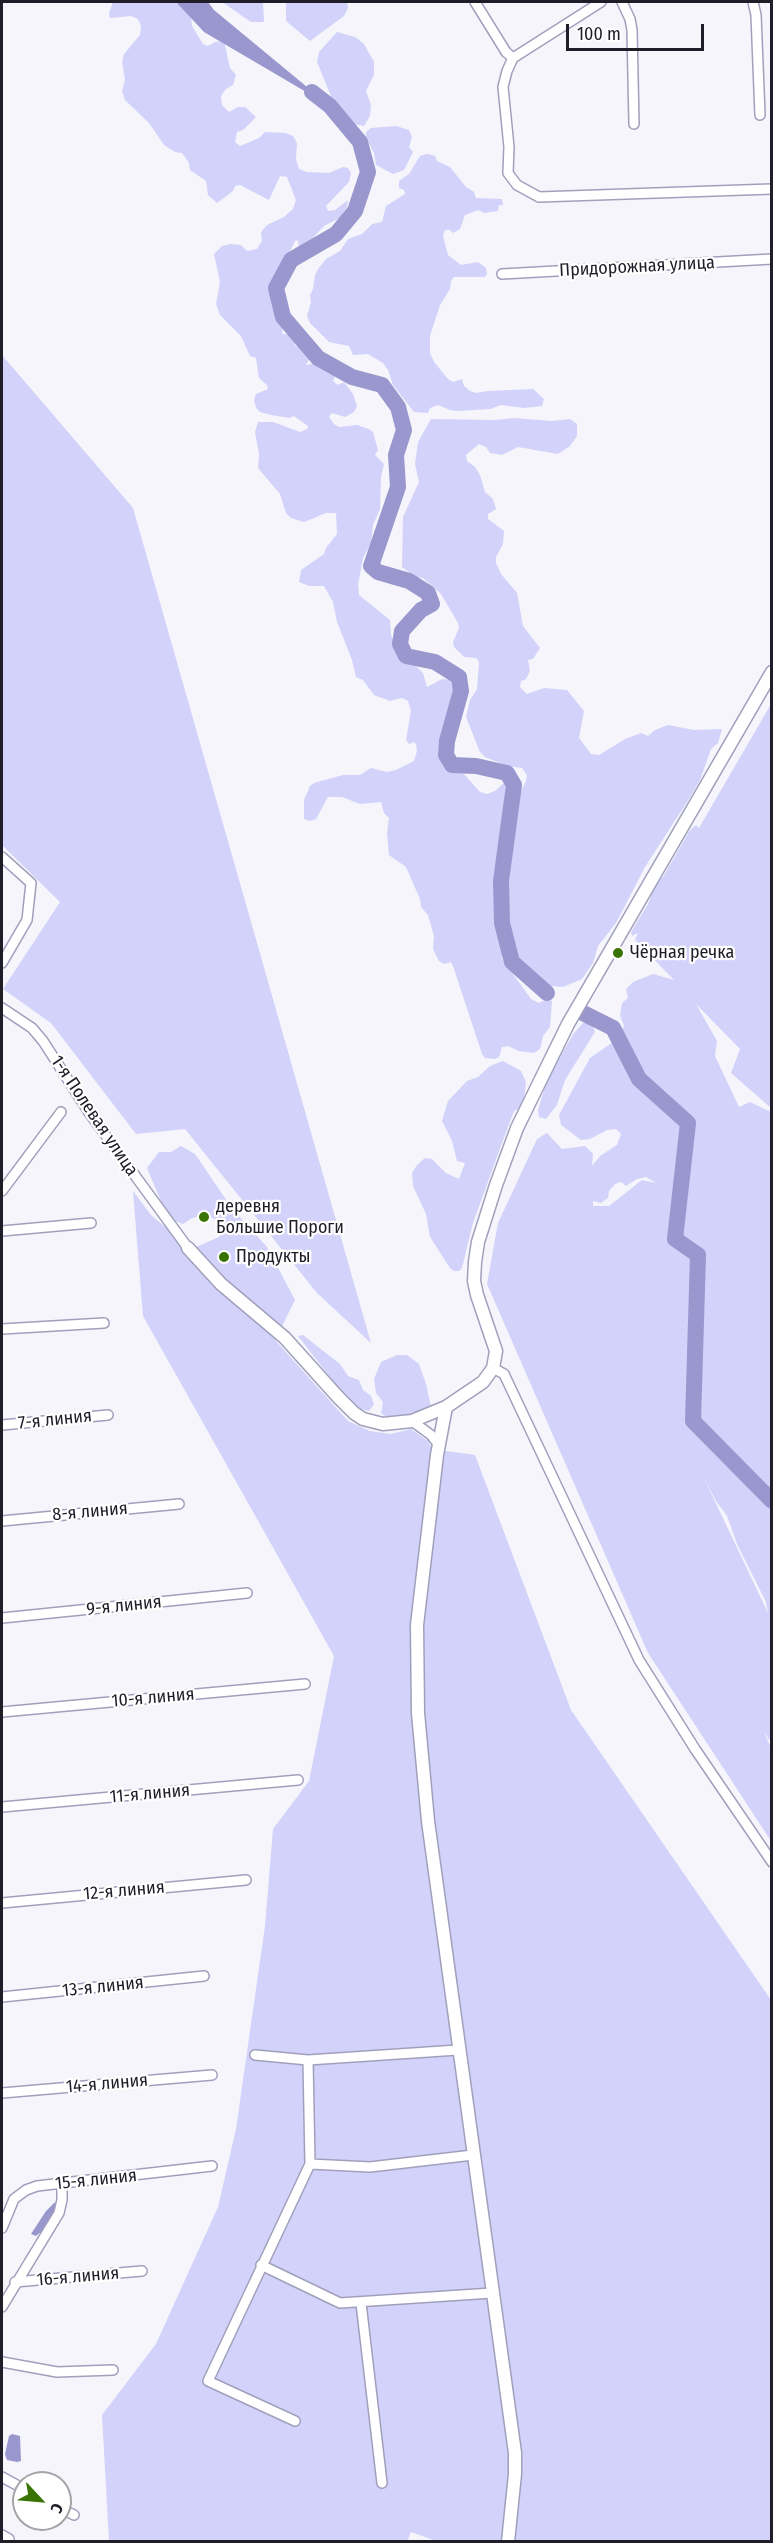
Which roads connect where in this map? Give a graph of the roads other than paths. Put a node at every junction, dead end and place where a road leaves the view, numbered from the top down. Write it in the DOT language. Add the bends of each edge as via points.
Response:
graph roads {
  1 [pos="475,2"];
  2 [pos="601,2"];
  3 [pos="622,2"];
  4 [pos="753,2"];
  5 [pos="513,58"];
  6 [pos="760,115"];
  7 [pos="634,124"];
  8 [pos="771,189"];
  9 [pos="771,259"];
  10 [pos="502,274"];
  11 [pos="771,672"];
  12 [pos="2,857"];
  13 [pos="2,963"];
  14 [pos="2,1008"];
  15 [pos="61,1112"];
  16 [pos="2,1191"];
  17 [pos="91,1223"];
  18 [pos="2,1231"];
  19 [pos="188,1248"];
  20 [pos="105,1323"];
  21 [pos="2,1329"];
  22 [pos="493,1368"];
  23 [pos="446,1407"];
  24 [pos="108,1415"];
  25 [pos="412,1421"];
  26 [pos="2,1425"];
  27 [pos="439,1445"];
  28 [pos="179,1504"];
  29 [pos="2,1521"];
  30 [pos="247,1593"];
  31 [pos="2,1618"];
  32 [pos="305,1684"];
  33 [pos="2,1712"];
  34 [pos="298,1780"];
  35 [pos="2,1807"];
  36 [pos="771,1862"];
  37 [pos="246,1880"];
  38 [pos="2,1903"];
  39 [pos="204,1976"];
  40 [pos="2,1997"];
  41 [pos="458,2050"];
  42 [pos="255,2055"];
  43 [pos="308,2060"];
  44 [pos="212,2075"];
  45 [pos="2,2093"];
  46 [pos="473,2155"];
  47 [pos="310,2164"];
  48 [pos="212,2166"];
  49 [pos="62,2184"];
  50 [pos="2,2228"];
  51 [pos="261,2265"];
  52 [pos="141,2271"];
  53 [pos="15,2282"];
  54 [pos="492,2293"];
  55 [pos="361,2303"];
  56 [pos="2,2307"];
  57 [pos="2,2362"];
  58 [pos="113,2370"];
  59 [pos="295,2421"];
  60 [pos="382,2483"];
  61 [pos="508,2541"];
  1 -- 5 [label="street"];
  2 -- 5 [label="street"];
  3 -- 7 [label="street" via="632,30"];
  4 -- 6 [label="street"];
  5 -- 8 [label="street" via="503,87 508,173 529,193 539,197"];
  9 -- 10 [label="street, Придорожная улица"];
  11 -- 22 [label="street" via="568,1024 517,1128 478,1242 475,1263 477,1295 496,1351"];
  12 -- 13 [label="street" via="31,883 27,920"];
  14 -- 19 [label="street, 1-я Полевая улица" via="32,1028 43,1041 90,1114"];
  15 -- 16 [label="street"];
  17 -- 18 [label="street"];
  19 -- 25 [label="street" via="221,1284 292,1345 354,1413 383,1424"];
  20 -- 21 [label="street"];
  22 -- 23 [label="street" via="483,1382"];
  22 -- 36 [label="street" via="504,1374 514,1393 639,1660"];
  23 -- 25 [label="street"];
  23 -- 27 [label="street"];
  24 -- 26 [label="street, 7-я линия"];
  25 -- 27 [label="street"];
  27 -- 41 [label="street" via="417,1626 418,1713"];
  28 -- 29 [label="street, 8-я линия"];
  30 -- 31 [label="street, 9-я линия"];
  32 -- 33 [label="street, 10-я линия"];
  34 -- 35 [label="street, 11-я линия"];
  37 -- 38 [label="street, 12-я линия"];
  39 -- 40 [label="street, 13-я линия"];
  41 -- 43 [label="street"];
  41 -- 46 [label="street"];
  42 -- 43 [label="street"];
  43 -- 47 [label="street"];
  44 -- 45 [label="street, 14-я линия"];
  46 -- 47 [label="street" via="370,2167"];
  46 -- 54 [label="street"];
  47 -- 51 [label="street"];
  48 -- 49 [label="street, 15-я линия"];
  49 -- 50 [label="street, 15-я линия" via="26,2190 15,2199"];
  49 -- 53 [label="street" via="59,2213"];
  51 -- 55 [label="street" via="340,2303"];
  51 -- 59 [label="street" via="208,2381"];
  52 -- 53 [label="street, 16-я линия"];
  53 -- 56 [label="street"];
  54 -- 55 [label="street"];
  54 -- 61 [label="street" via="514,2453"];
  55 -- 60 [label="street"];
  57 -- 58 [label="street" via="57,2372"];
}
